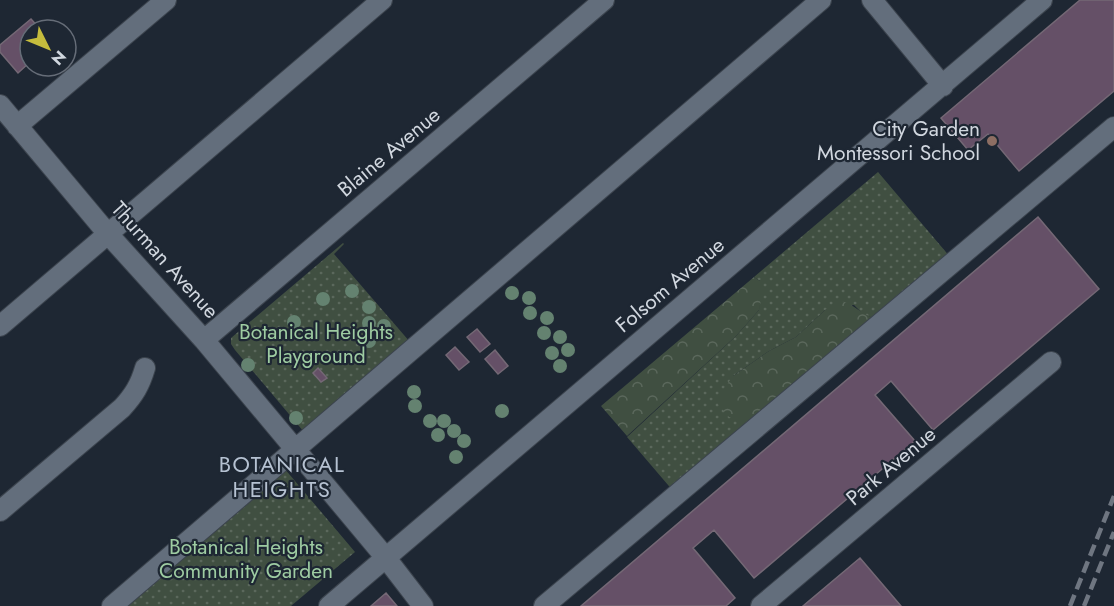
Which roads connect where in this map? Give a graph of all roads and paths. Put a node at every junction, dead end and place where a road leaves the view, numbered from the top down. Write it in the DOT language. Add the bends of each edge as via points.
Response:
graph roads {
  1 [pos="166,0"];
  2 [pos="382,0"];
  3 [pos="604,0"];
  4 [pos="821,0"];
  5 [pos="872,0"];
  6 [pos="1042,0"];
  7 [pos="943,86"];
  8 [pos="0,105"];
  9 [pos="17,126"];
  10 [pos="1114,128"];
  11 [pos="108,234"];
  12 [pos="0,326"];
  13 [pos="204,340"];
  14 [pos="1051,362"];
  15 [pos="145,368"];
  16 [pos="295,449"];
  17 [pos="0,511"];
  18 [pos="386,558"];
  19 [pos="112,606"];
  20 [pos="329,606"];
  21 [pos="423,606"];
  22 [pos="544,606"];
  23 [pos="761,606"];
  1 -- 9 [label="street"];
  2 -- 11 [label="street"];
  3 -- 13 [label="street, Blaine Avenue"];
  4 -- 16 [label="street"];
  5 -- 7 [label="street"];
  6 -- 7 [label="street, Folsom Avenue"];
  7 -- 18 [label="street, Folsom Avenue"];
  8 -- 9 [label="street, Thurman Avenue"];
  9 -- 11 [label="street, Thurman Avenue"];
  10 -- 22 [label="street"];
  11 -- 12 [label="street"];
  11 -- 13 [label="street, Thurman Avenue"];
  13 -- 16 [label="street, Thurman Avenue"];
  14 -- 23 [label="street, Park Avenue"];
  15 -- 17 [label="street" via="134,396 122,408"];
  16 -- 18 [label="street, Thurman Avenue"];
  16 -- 19 [label="street"];
  18 -- 20 [label="street, Folsom Avenue"];
  18 -- 21 [label="street, Thurman Avenue"];
}
